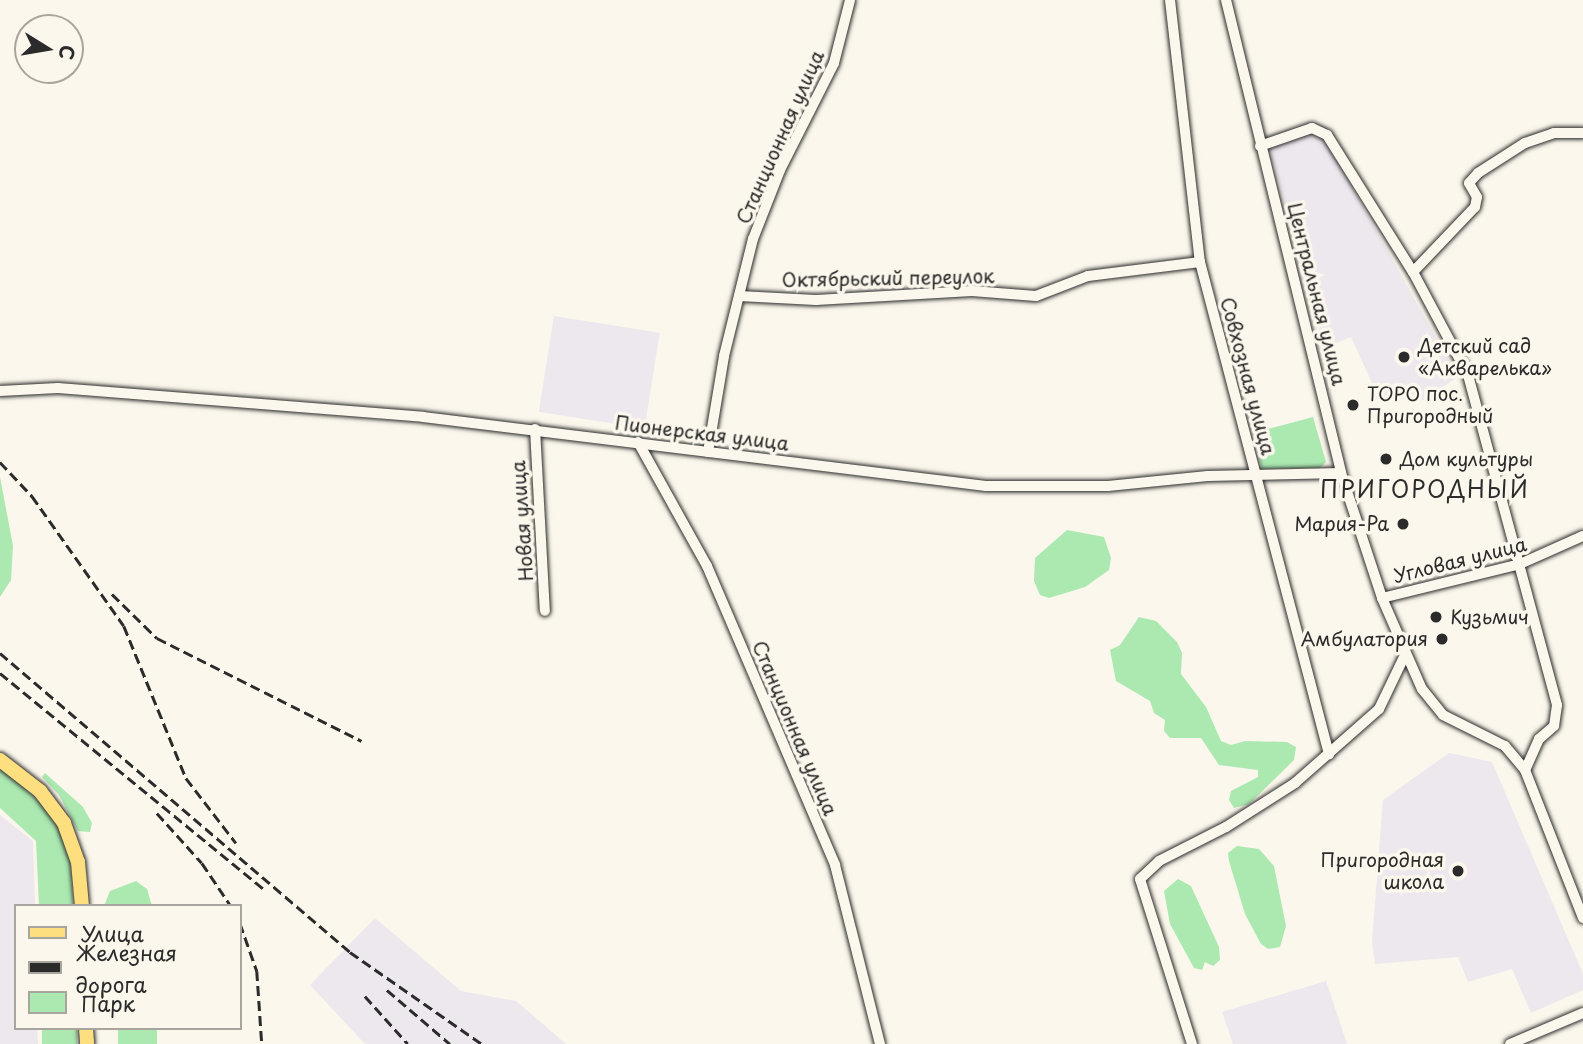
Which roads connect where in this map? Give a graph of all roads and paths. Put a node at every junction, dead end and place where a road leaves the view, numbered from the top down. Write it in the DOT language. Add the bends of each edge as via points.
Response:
graph roads {
  1 [pos="850,0"];
  2 [pos="1170,0"];
  3 [pos="1226,0"];
  4 [pos="1583,133"];
  5 [pos="1260,146"];
  6 [pos="1200,262"];
  7 [pos="1413,272"];
  8 [pos="739,296"];
  9 [pos="0,391"];
  10 [pos="535,429"];
  11 [pos="638,442"];
  12 [pos="708,452"];
  13 [pos="1341,473"];
  14 [pos="1257,477"];
  15 [pos="1583,536"];
  16 [pos="1520,564"];
  17 [pos="1382,598"];
  18 [pos="545,611"];
  19 [pos="1405,655"];
  20 [pos="1329,754"];
  21 [pos="0,760"];
  22 [pos="1525,770"];
  23 [pos="82,904"];
  24 [pos="1583,918"];
  25 [pos="1583,1013"];
  26 [pos="880,1044"];
  27 [pos="1192,1044"];
  28 [pos="1510,1044"];
  1 -- 8 [label="street, Станционная улица" via="834,63 780,170 753,239"];
  2 -- 6 [label="street, Совхозная улица"];
  3 -- 5 [label="street, Центральная улица"];
  4 -- 7 [label="street" via="1542,136 1511,150 1479,173 1469,183 1477,197 1475,207"];
  5 -- 7 [label="street" via="1312,128 1321,130"];
  5 -- 13 [label="street, Центральная улица" via="1302,297"];
  6 -- 8 [label="street, Октябрьский переулок" via="1088,276 1036,296 972,290 816,300"];
  6 -- 14 [label="street, Совхозная улица"];
  7 -- 16 [label="street" via="1468,375"];
  8 -- 12 [label="street, Станционная улица"];
  9 -- 10 [label="street, Пионерская улица" via="58,388"];
  10 -- 11 [label="street, Пионерская улица"];
  10 -- 18 [label="street, Новая улица"];
  11 -- 12 [label="street, Пионерская улица"];
  11 -- 26 [label="street, Станционная улица" via="708,566 835,865"];
  12 -- 14 [label="street, Пионерская улица" via="985,486 1108,486 1208,476"];
  13 -- 14 [label="street, Пионерская улица"];
  13 -- 17 [label="street, Центральная улица"];
  14 -- 20 [label="street, Совхозная улица"];
  15 -- 16 [label="street, Угловая улица"];
  16 -- 17 [label="street, Угловая улица"];
  16 -- 22 [label="street" via="1557,705 1554,726 1539,739"];
  17 -- 19 [label="street, Центральная улица"];
  19 -- 20 [label="street" via="1385,702"];
  19 -- 22 [label="street, Центральная улица" via="1422,689 1443,715 1505,746"];
  20 -- 27 [label="street" via="1272,800 1159,861 1140,879"];
  21 -- 23 [label="main road" via="40,791 64,823 78,862"];
  22 -- 24 [label="street, Центральная улица"];
  25 -- 28 [label="street"];
}
